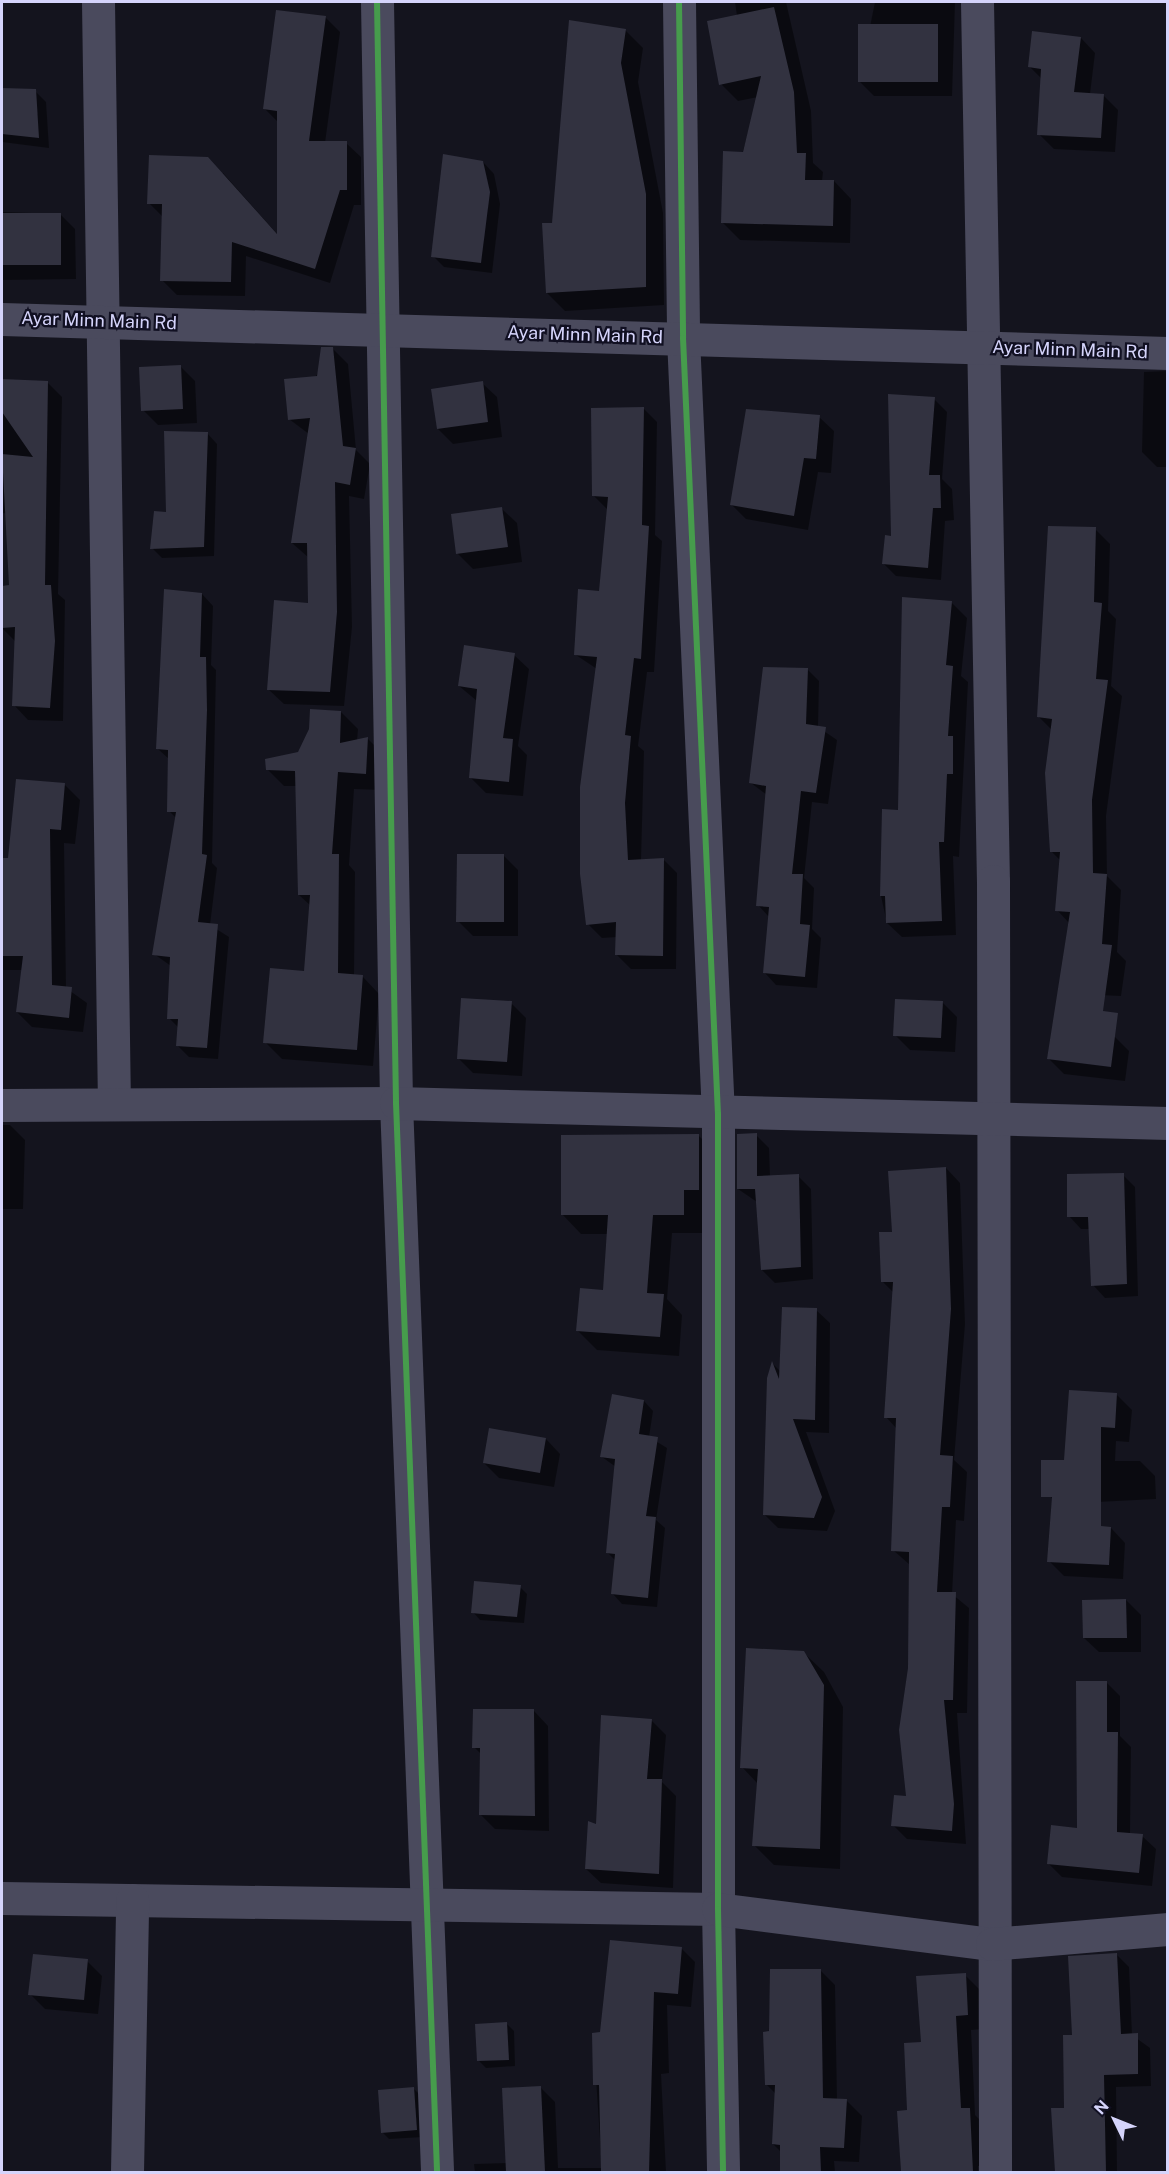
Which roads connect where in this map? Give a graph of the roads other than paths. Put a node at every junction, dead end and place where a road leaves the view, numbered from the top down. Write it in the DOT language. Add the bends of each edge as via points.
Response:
graph roads {
  1 [pos="98,2"];
  2 [pos="377,2"];
  3 [pos="679,2"];
  4 [pos="977,2"];
  5 [pos="2,319"];
  6 [pos="102,322"];
  7 [pos="380,329"];
  8 [pos="682,338"];
  9 [pos="981,348"];
  10 [pos="1167,353"];
  11 [pos="396,1103"];
  12 [pos="114,1104"];
  13 [pos="2,1105"];
  14 [pos="718,1114"];
  15 [pos="992,1119"];
  16 [pos="1167,1123"];
  17 [pos="2,1898"];
  18 [pos="132,1900"];
  19 [pos="428,1904"];
  20 [pos="718,1909"];
  21 [pos="1167,1929"];
  22 [pos="992,1944"];
  23 [pos="127,2172"];
  24 [pos="437,2172"];
  25 [pos="723,2172"];
  26 [pos="995,2172"];
  1 -- 6 [label="street"];
  2 -- 7 [label="street"];
  3 -- 8 [label="street"];
  4 -- 9 [label="street"];
  5 -- 6 [label="street, Ayar Minn Main Rd"];
  6 -- 7 [label="street, Ayar Minn Main Rd"];
  6 -- 12 [label="street"];
  7 -- 8 [label="street, Ayar Minn Main Rd"];
  7 -- 11 [label="street"];
  8 -- 9 [label="street, Ayar Minn Main Rd"];
  8 -- 14 [label="street"];
  9 -- 10 [label="street, Ayar Minn Main Rd"];
  9 -- 15 [label="street" via="993,869"];
  11 -- 12 [label="street"];
  11 -- 14 [label="street"];
  11 -- 19 [label="street"];
  12 -- 13 [label="street"];
  14 -- 15 [label="street"];
  14 -- 20 [label="street"];
  15 -- 16 [label="street"];
  15 -- 22 [label="street"];
  17 -- 18 [label="street"];
  18 -- 19 [label="street"];
  18 -- 23 [label="street"];
  19 -- 20 [label="street"];
  19 -- 24 [label="street"];
  20 -- 22 [label="street"];
  20 -- 25 [label="street"];
  21 -- 22 [label="street"];
  22 -- 26 [label="street"];
}
